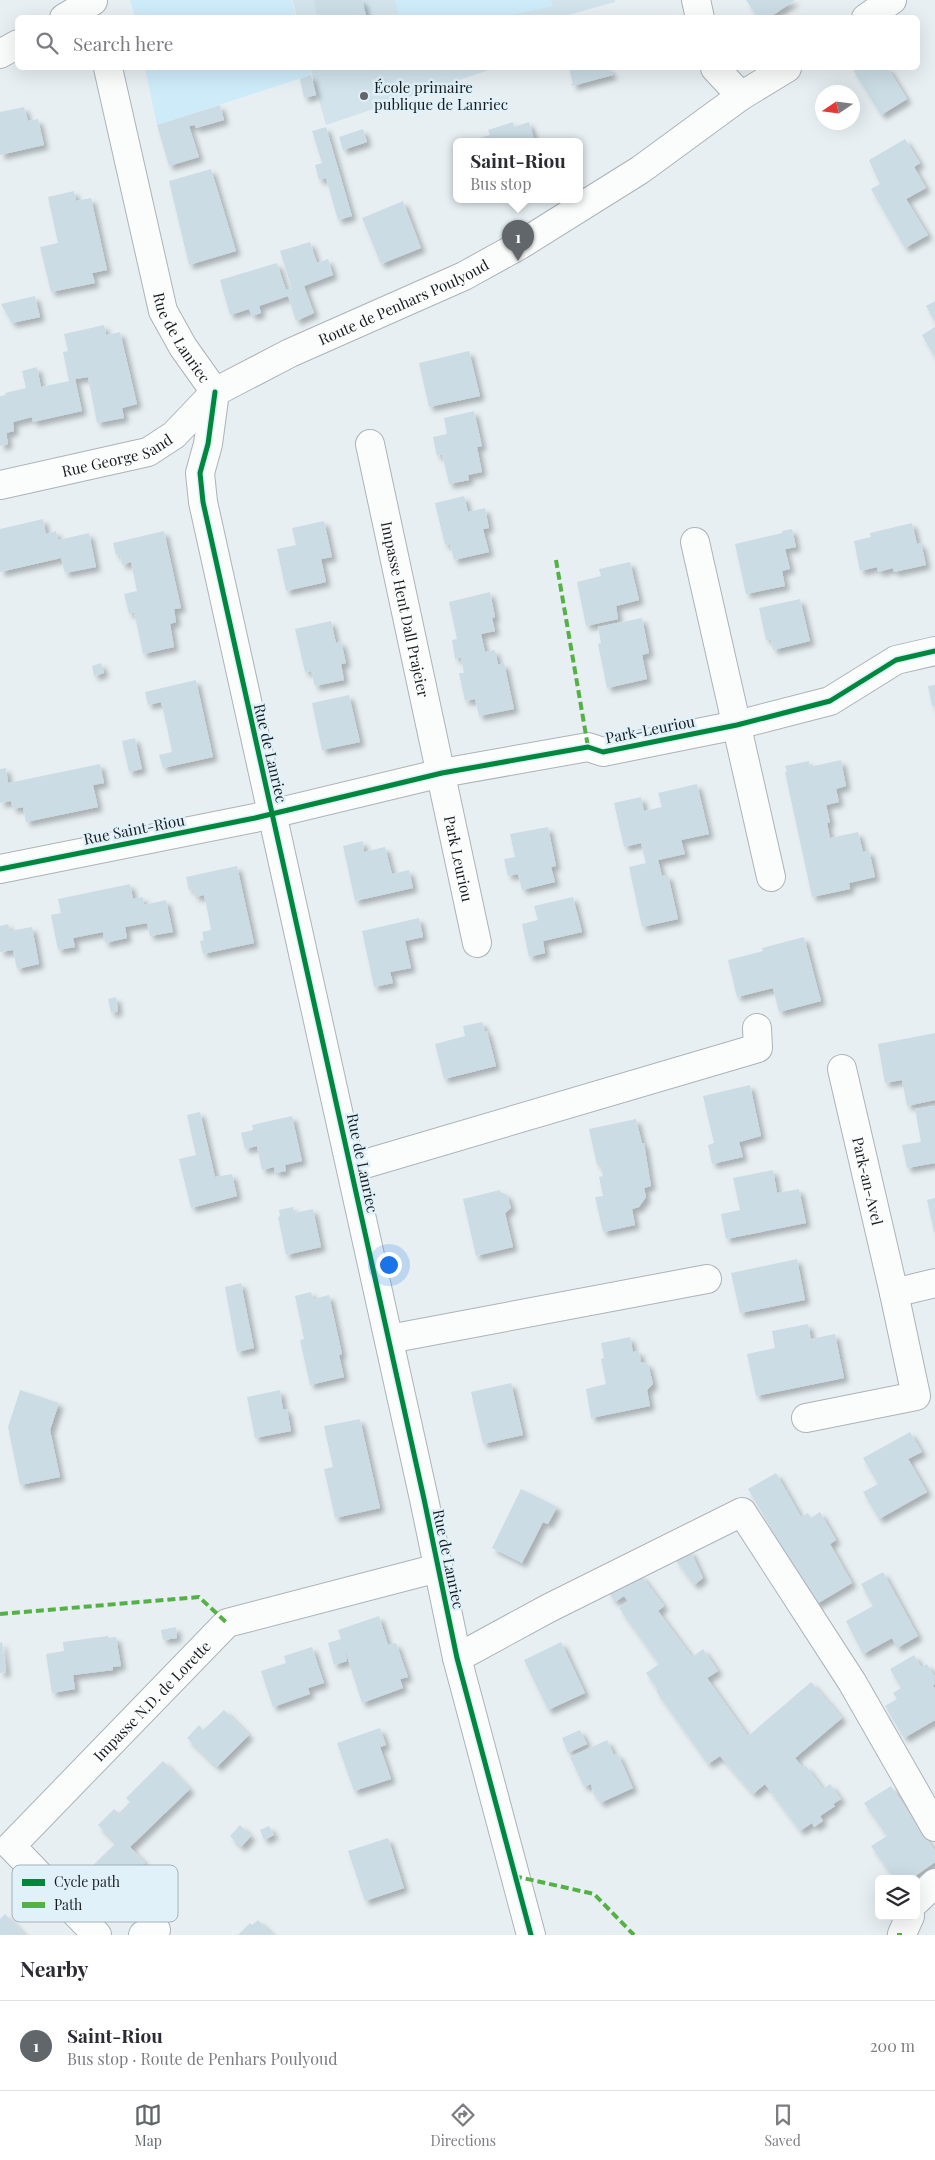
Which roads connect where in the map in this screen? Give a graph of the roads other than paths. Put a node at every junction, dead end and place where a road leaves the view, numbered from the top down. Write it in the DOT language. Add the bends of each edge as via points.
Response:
graph roads {
  1 [pos="696,0"];
  2 [pos="892,0"];
  3 [pos="94,6"];
  4 [pos="72,15"];
  5 [pos="699,15"];
  6 [pos="870,15"];
  7 [pos="15,46"];
  8 [pos="0,54"];
  9 [pos="108,70"];
  10 [pos="717,70"];
  11 [pos="784,70"];
  12 [pos="741,96"];
  13 [pos="215,392"];
  14 [pos="370,444"];
  15 [pos="0,486"];
  16 [pos="695,542"];
  17 [pos="935,652"];
  18 [pos="737,725"];
  19 [pos="442,773"];
  20 [pos="272,812"];
  21 [pos="0,869"];
  22 [pos="770,877"];
  23 [pos="477,943"];
  24 [pos="757,1028"];
  25 [pos="842,1069"];
  26 [pos="351,1168"];
  27 [pos="708,1279"];
  28 [pos="935,1283"];
  29 [pos="894,1293"];
  30 [pos="389,1339"];
  31 [pos="806,1418"];
  32 [pos="438,1568"];
  33 [pos="457,1658"];
  34 [pos="935,1827"];
  35 [pos="29,1865"];
  36 [pos="935,1883"];
  37 [pos="920,1897"];
  38 [pos="908,1920"];
  39 [pos="84,1922"];
  40 [pos="902,1934"];
  41 [pos="97,1935"];
  42 [pos="531,1935"];
  1 -- 5 [label="street"];
  2 -- 6 [label="street"];
  3 -- 4 [label="street"];
  7 -- 8 [label="street"];
  9 -- 13 [label="street, Rue de Lanriec" via="163,311"];
  10 -- 12 [label="street"];
  11 -- 12 [label="street, Route de Penhars Poulyoud"];
  12 -- 13 [label="street, Route de Penhars Poulyoud" via="640,170 520,245 464,276 290,353"];
  13 -- 15 [label="street, Rue George Sand" via="174,435 148,452"];
  13 -- 20 [label="street, Rue de Lanriec" via="208,444 200,473 203,502"];
  14 -- 19 [label="street, Impasse Hent Dall Prajeier"];
  16 -- 18 [label="street"];
  17 -- 18 [label="street, Park-Leuriou" via="896,660 830,701"];
  18 -- 19 [label="street, Park-Leuriou" via="603,752 588,747"];
  18 -- 22 [label="street"];
  19 -- 20 [label="street, Park-Leuriou"];
  19 -- 23 [label="street, Park Leuriou"];
  20 -- 21 [label="street, Rue Saint-Riou"];
  20 -- 26 [label="street, Rue de Lanriec"];
  24 -- 26 [label="street" via="758,1048"];
  25 -- 29 [label="street, Park-an-Avel"];
  26 -- 30 [label="street, Rue de Lanriec"];
  27 -- 30 [label="street"];
  28 -- 29 [label="street"];
  29 -- 31 [label="street, Park-an-Avel" via="916,1396"];
  30 -- 32 [label="street, Rue de Lanriec"];
  32 -- 33 [label="street, Rue de Lanriec"];
  32 -- 35 [label="street, Impasse N.D. de Lorette" via="227,1624 11,1846"];
  33 -- 34 [label="street" via="549,1608 742,1512 852,1682"];
  33 -- 42 [label="street, Rue de Lanriec"];
  36 -- 37 [label="street"];
  38 -- 40 [label="street"];
  39 -- 41 [label="street, Impasse N.D. de Lorette"];
}
